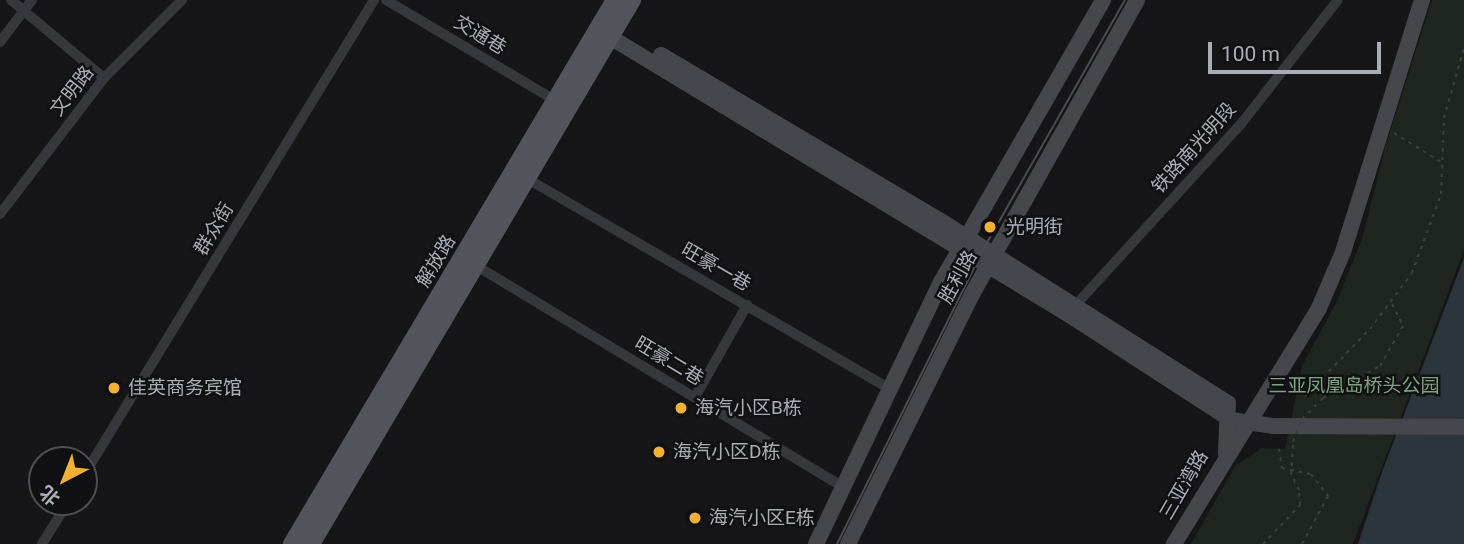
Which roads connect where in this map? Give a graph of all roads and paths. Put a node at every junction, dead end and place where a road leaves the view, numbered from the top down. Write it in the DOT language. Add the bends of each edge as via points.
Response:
graph roads {
  1 [pos="11,0"];
  2 [pos="32,0"];
  3 [pos="182,0"];
  4 [pos="374,0"];
  5 [pos="386,0"];
  6 [pos="615,0"];
  7 [pos="632,0"];
  8 [pos="1103,0"];
  9 [pos="1137,0"];
  10 [pos="1338,0"];
  11 [pos="1422,0"];
  12 [pos="24,11"];
  13 [pos="606,29"];
  14 [pos="0,42"];
  15 [pos="1464,48"];
  16 [pos="104,78"];
  17 [pos="556,101"];
  18 [pos="1390,131"];
  19 [pos="1445,164"];
  20 [pos="526,178"];
  21 [pos="0,214"];
  22 [pos="963,243"];
  23 [pos="991,260"];
  24 [pos="475,265"];
  25 [pos="1392,303"];
  26 [pos="747,305"];
  27 [pos="1072,309"];
  28 [pos="888,388"];
  29 [pos="1305,396"];
  30 [pos="695,397"];
  31 [pos="1233,415"];
  32 [pos="1464,427"];
  33 [pos="1279,449"];
  34 [pos="98,452"];
  35 [pos="844,488"];
  36 [pos="59,516"];
  37 [pos="42,544"];
  38 [pos="292,544"];
  39 [pos="311,544"];
  40 [pos="816,544"];
  41 [pos="848,544"];
  42 [pos="1174,544"];
  43 [pos="1263,544"];
  44 [pos="1302,544"];
  1 -- 12 [label="street"];
  2 -- 12 [label="street"];
  3 -- 16 [label="street, 文明路"];
  4 -- 34 [label="street, 群众街"];
  5 -- 17 [label="street, 交通巷"];
  6 -- 13 [label="main road, 解放路"];
  7 -- 13 [label="main road, 解放路"];
  8 -- 22 [label="main road, 胜利路"];
  9 -- 23 [label="main road, 胜利路"];
  10 -- 27 [label="street, 铁路南光明段" via="1241,124"];
  11 -- 31 [label="main road" via="1343,252 1273,386"];
  12 -- 14 [label="street"];
  12 -- 16 [label="street"];
  13 -- 17 [label="main road, 解放路"];
  13 -- 20 [label="main road, 解放路"];
  13 -- 22 [label="main road"];
  15 -- 19 [label="path" via="1444,118"];
  16 -- 21 [label="street, 文明路"];
  17 -- 38 [label="main road, 解放路"];
  18 -- 19 [label="path"];
  19 -- 25 [label="path" via="1427,239"];
  20 -- 24 [label="main road, 解放路"];
  20 -- 26 [label="street, 旺豪一巷"];
  22 -- 23 [label="main road"];
  22 -- 28 [label="main road, 胜利路"];
  23 -- 27 [label="main road"];
  23 -- 41 [label="main road, 胜利路"];
  24 -- 30 [label="street, 旺豪二巷"];
  24 -- 39 [label="main road, 解放路"];
  25 -- 29 [label="path"];
  25 -- 43 [label="path, bridge" via="1403,326 1380,366 1323,398 1302,419 1293,442 1291,474 1300,505"];
  26 -- 28 [label="street, 旺豪一巷"];
  26 -- 30 [label="street"];
  27 -- 31 [label="main road"];
  28 -- 35 [label="main road, 胜利路"];
  30 -- 35 [label="street, 旺豪二巷"];
  31 -- 32 [label="main road"];
  31 -- 42 [label="main road, 三亚湾路" via="1226,453"];
  33 -- 44 [label="path" via="1282,468 1311,474 1328,496"];
  35 -- 40 [label="main road, 胜利路"];
  36 -- 37 [label="street"];
}
